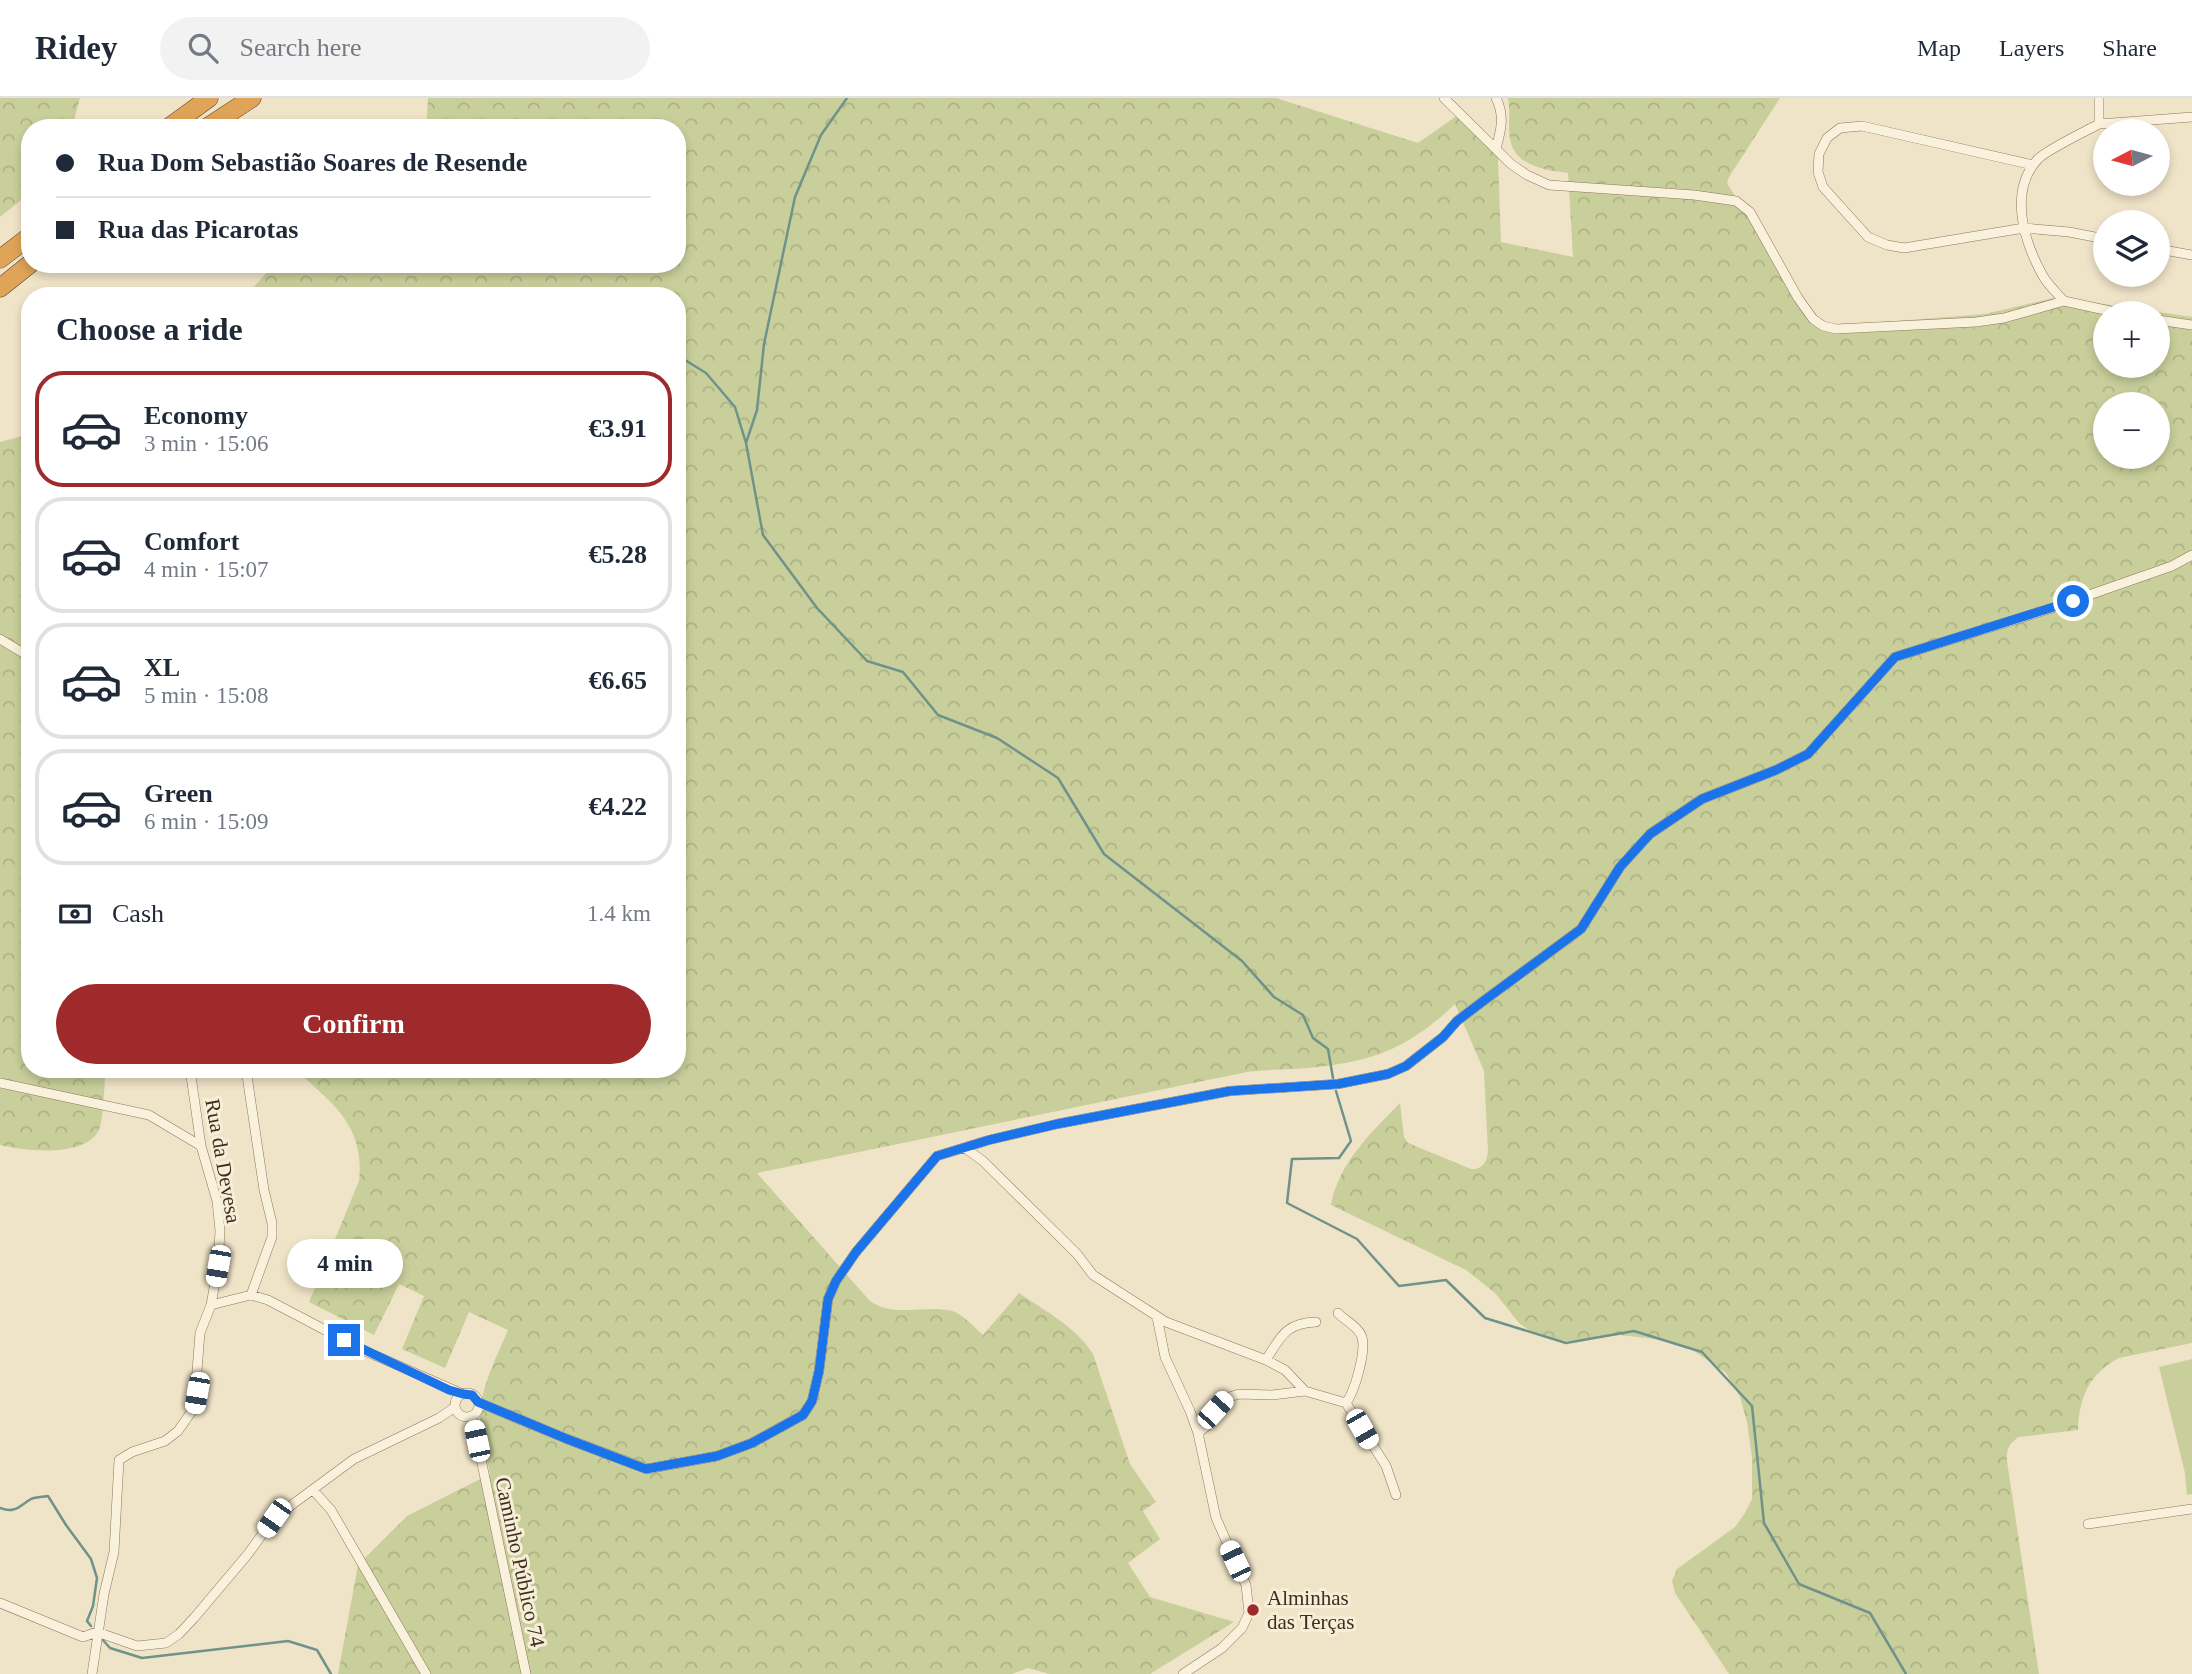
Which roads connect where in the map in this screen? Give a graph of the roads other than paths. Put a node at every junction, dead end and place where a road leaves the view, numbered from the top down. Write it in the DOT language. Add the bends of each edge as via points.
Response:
graph roads {
  1 [pos="209,98"];
  2 [pos="252,98"];
  3 [pos="1444,98"];
  4 [pos="1496,98"];
  5 [pos="2099,98"];
  6 [pos="2192,117"];
  7 [pos="180,119"];
  8 [pos="220,119"];
  9 [pos="2099,119"];
  10 [pos="2165,119"];
  11 [pos="2093,127"];
  12 [pos="1496,149"];
  13 [pos="2033,165"];
  14 [pos="2024,228"];
  15 [pos="2093,237"];
  16 [pos="21,243"];
  17 [pos="2170,251"];
  18 [pos="2192,255"];
  19 [pos="0,259"];
  20 [pos="21,271"];
  21 [pos="0,288"];
  22 [pos="2064,301"];
  23 [pos="2093,307"];
  24 [pos="2170,322"];
  25 [pos="2192,325"];
  26 [pos="2192,555"];
  27 [pos="0,639"];
  28 [pos="21,652"];
  29 [pos="191,1078"];
  30 [pos="247,1078"];
  31 [pos="0,1083"];
  32 [pos="201,1146"];
  33 [pos="965,1147"];
  34 [pos="251,1295"];
  35 [pos="211,1305"];
  36 [pos="1338,1312"];
  37 [pos="1157,1317"];
  38 [pos="1316,1322"];
  39 [pos="1266,1360"];
  40 [pos="1305,1391"];
  41 [pos="463,1394"];
  42 [pos="478,1402"];
  43 [pos="1346,1403"];
  44 [pos="455,1408"];
  45 [pos="471,1416"];
  46 [pos="1198,1433"];
  47 [pos="313,1490"];
  48 [pos="1396,1495"];
  49 [pos="2192,1509"];
  50 [pos="2088,1524"];
  51 [pos="0,1603"];
  52 [pos="97,1632"];
  53 [pos="92,1674"];
  54 [pos="426,1674"];
  55 [pos="526,1674"];
  56 [pos="1183,1674"];
  1 -- 7 [label="highway"];
  2 -- 8 [label="highway"];
  3 -- 12 [label="street"];
  4 -- 12 [label="street" via="1502,114"];
  5 -- 9 [label="street"];
  6 -- 10 [label="street"];
  11 -- 13 [label="street"];
  12 -- 22 [label="street" via="1527,175 1549,185 1736,201 1750,212 1798,298 1823,326 1976,322"];
  13 -- 14 [label="street" via="2021,196"];
  13 -- 14 [label="street" via="1862,126 1840,128 1827,138 1819,154 1823,187 1868,237 1887,245 1904,248"];
  14 -- 15 [label="street"];
  14 -- 22 [label="street" via="2044,278"];
  16 -- 19 [label="highway"];
  17 -- 18 [label="street"];
  20 -- 21 [label="highway"];
  22 -- 23 [label="street"];
  24 -- 25 [label="street"];
  26 -- 33 [label="street" via="2049,610 1895,657 1808,754 1702,799 1650,834 1620,867 1581,929 1482,1002 1406,1066 1338,1084 1230,1091"];
  27 -- 28 [label="street"];
  29 -- 32 [label="street, Rua da Devesa"];
  30 -- 34 [label="street" via="272,1223 272,1237"];
  31 -- 32 [label="street" via="149,1115"];
  32 -- 35 [label="street, Rua da Devesa" via="217,1201 220,1231"];
  33 -- 37 [label="street" via="1077,1254 1093,1275"];
  33 -- 42 [label="street" via="937,1156 856,1252 828,1299 812,1401 803,1415 752,1443 717,1456 646,1469"];
  34 -- 35 [label="street"];
  34 -- 41 [label="street"];
  35 -- 52 [label="street, Rua da Devesa" via="200,1333 194,1408 165,1441 119,1460 114,1552"];
  36 -- 43 [label="street" via="1362,1336 1356,1382"];
  37 -- 39 [label="street"];
  37 -- 46 [label="street" via="1165,1357"];
  38 -- 39 [label="street" via="1292,1326"];
  39 -- 40 [label="street" via="1285,1370"];
  40 -- 43 [label="street"];
  40 -- 46 [label="street" via="1226,1398"];
  41 -- 42 [label="street"];
  41 -- 44 [label="street"];
  42 -- 45 [label="street"];
  43 -- 48 [label="street" via="1385,1466"];
  44 -- 45 [label="street" via="461,1415"];
  44 -- 47 [label="street" via="354,1459"];
  45 -- 55 [label="street, Caminho Público 74"];
  46 -- 56 [label="street" via="1216,1518 1246,1585 1250,1613 1222,1648"];
  47 -- 52 [label="street" via="274,1518 179,1634 166,1643 137,1646"];
  47 -- 54 [label="street" via="331,1510"];
  49 -- 50 [label="street"];
  51 -- 52 [label="street" via="83,1637"];
  52 -- 53 [label="street"];
}
